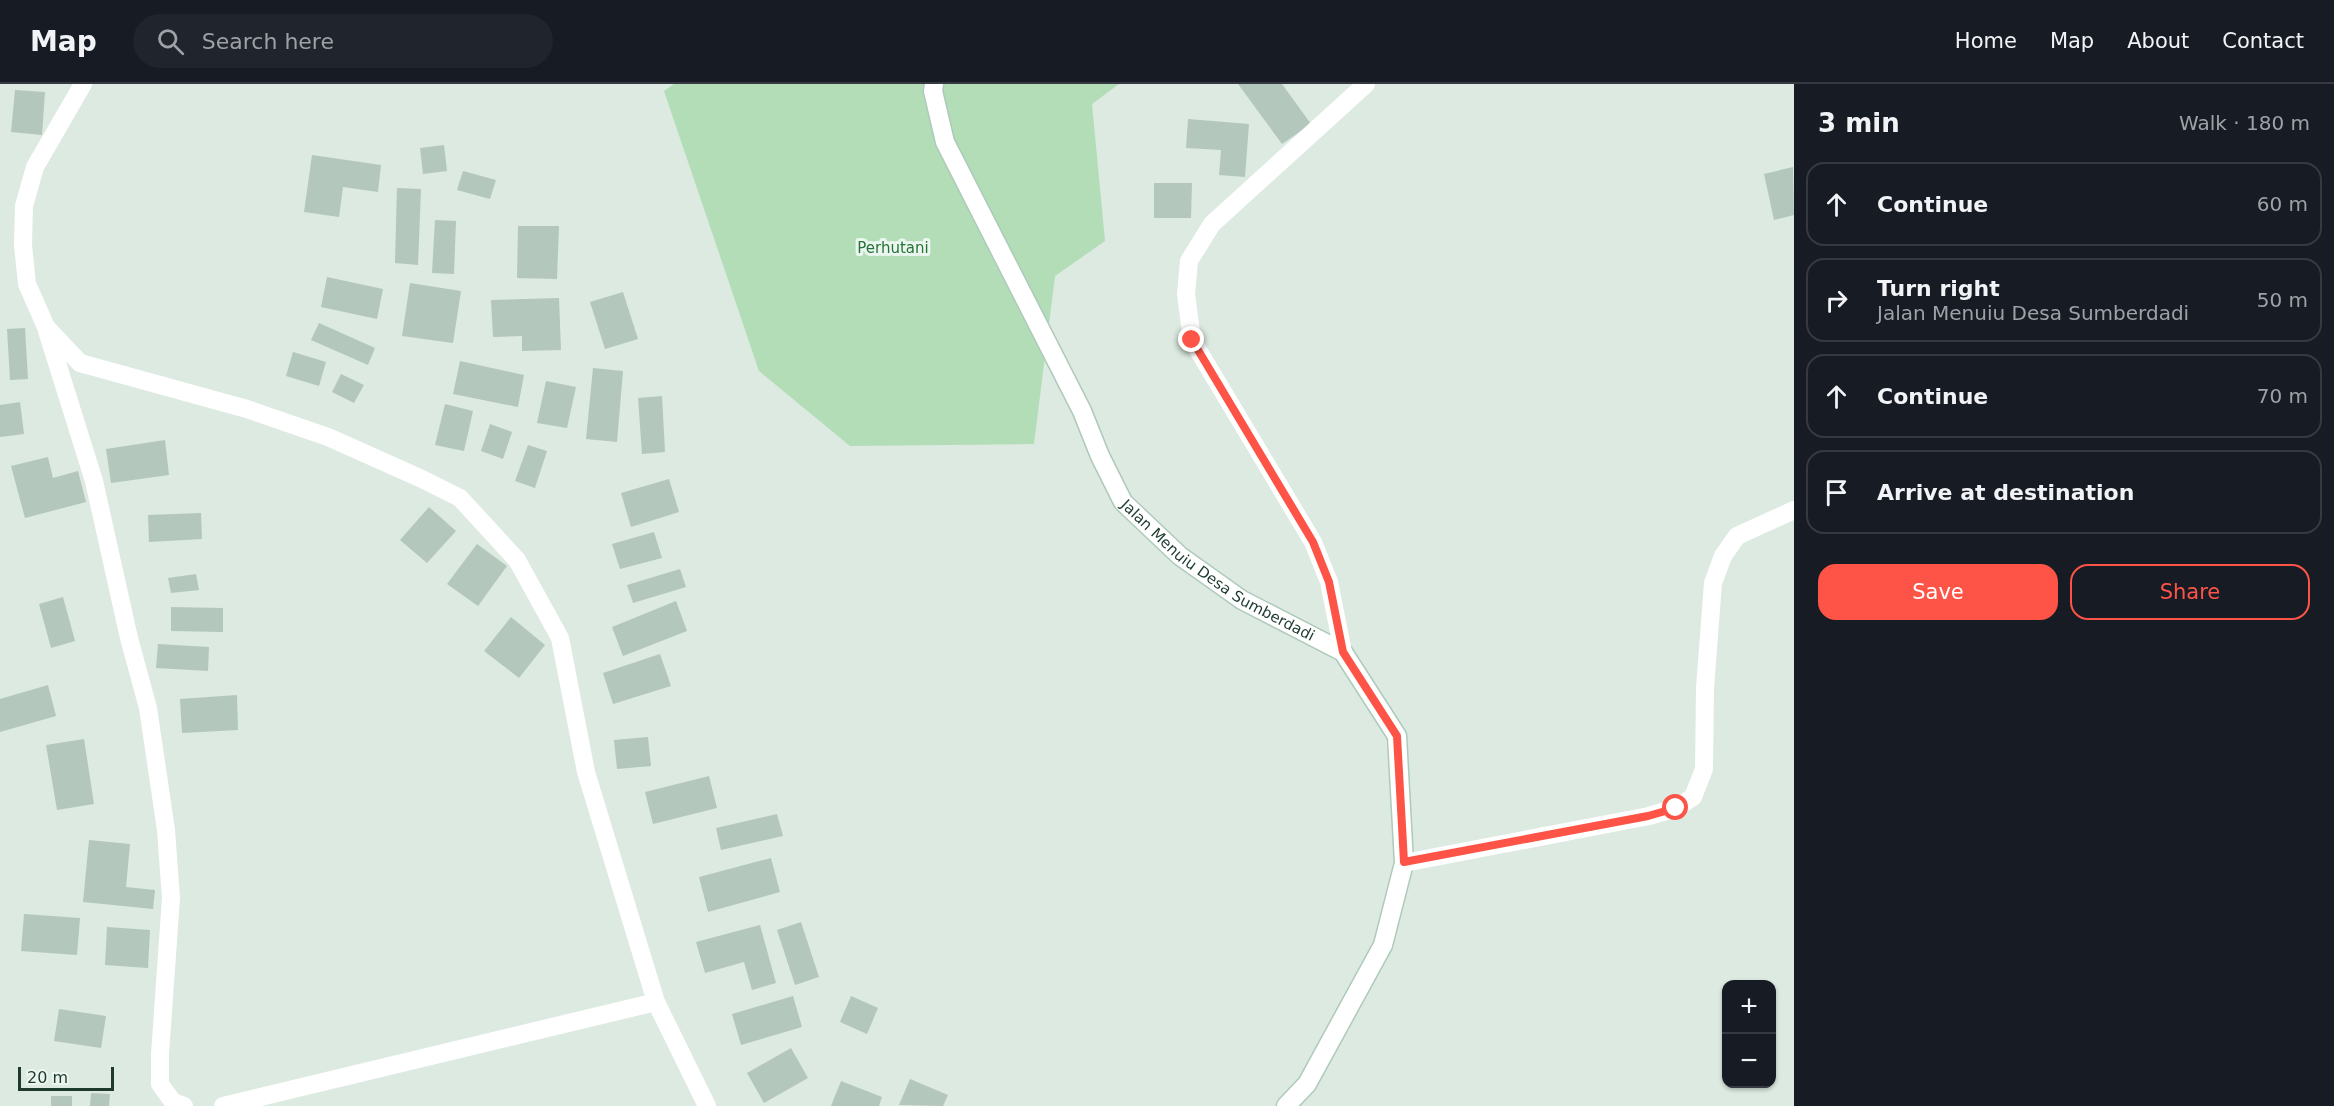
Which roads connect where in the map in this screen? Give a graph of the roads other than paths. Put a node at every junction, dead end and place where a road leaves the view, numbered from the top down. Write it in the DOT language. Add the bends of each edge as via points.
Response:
graph roads {
  1 [pos="83,84"];
  2 [pos="934,84"];
  3 [pos="1366,84"];
  4 [pos="46,327"];
  5 [pos="1794,510"];
  6 [pos="1343,652"];
  7 [pos="1404,862"];
  8 [pos="657,1002"];
  9 [pos="184,1106"];
  10 [pos="223,1106"];
  11 [pos="707,1106"];
  12 [pos="1286,1106"];
  1 -- 4 [label="street" via="35,167 24,206 27,284"];
  2 -- 6 [label="street, Jalan Menuiu Desa Sumberdadi" via="945,142 1082,411 1123,502 1180,556 1242,600"];
  3 -- 6 [label="street" via="1212,224 1189,261 1186,294 1192,340 1313,542 1329,582"];
  4 -- 8 [label="street" via="80,363 247,409 328,437 460,498 516,560 560,638 586,772"];
  4 -- 9 [label="street" via="94,481 148,708 166,830 171,898 160,1084 173,1102"];
  5 -- 7 [label="street" via="1737,536 1722,556 1713,583 1704,769 1693,797 1676,808 1648,816"];
  6 -- 7 [label="street" via="1397,736"];
  7 -- 12 [label="street" via="1383,945 1307,1084"];
  8 -- 10 [label="street"];
  8 -- 11 [label="street"];
}
